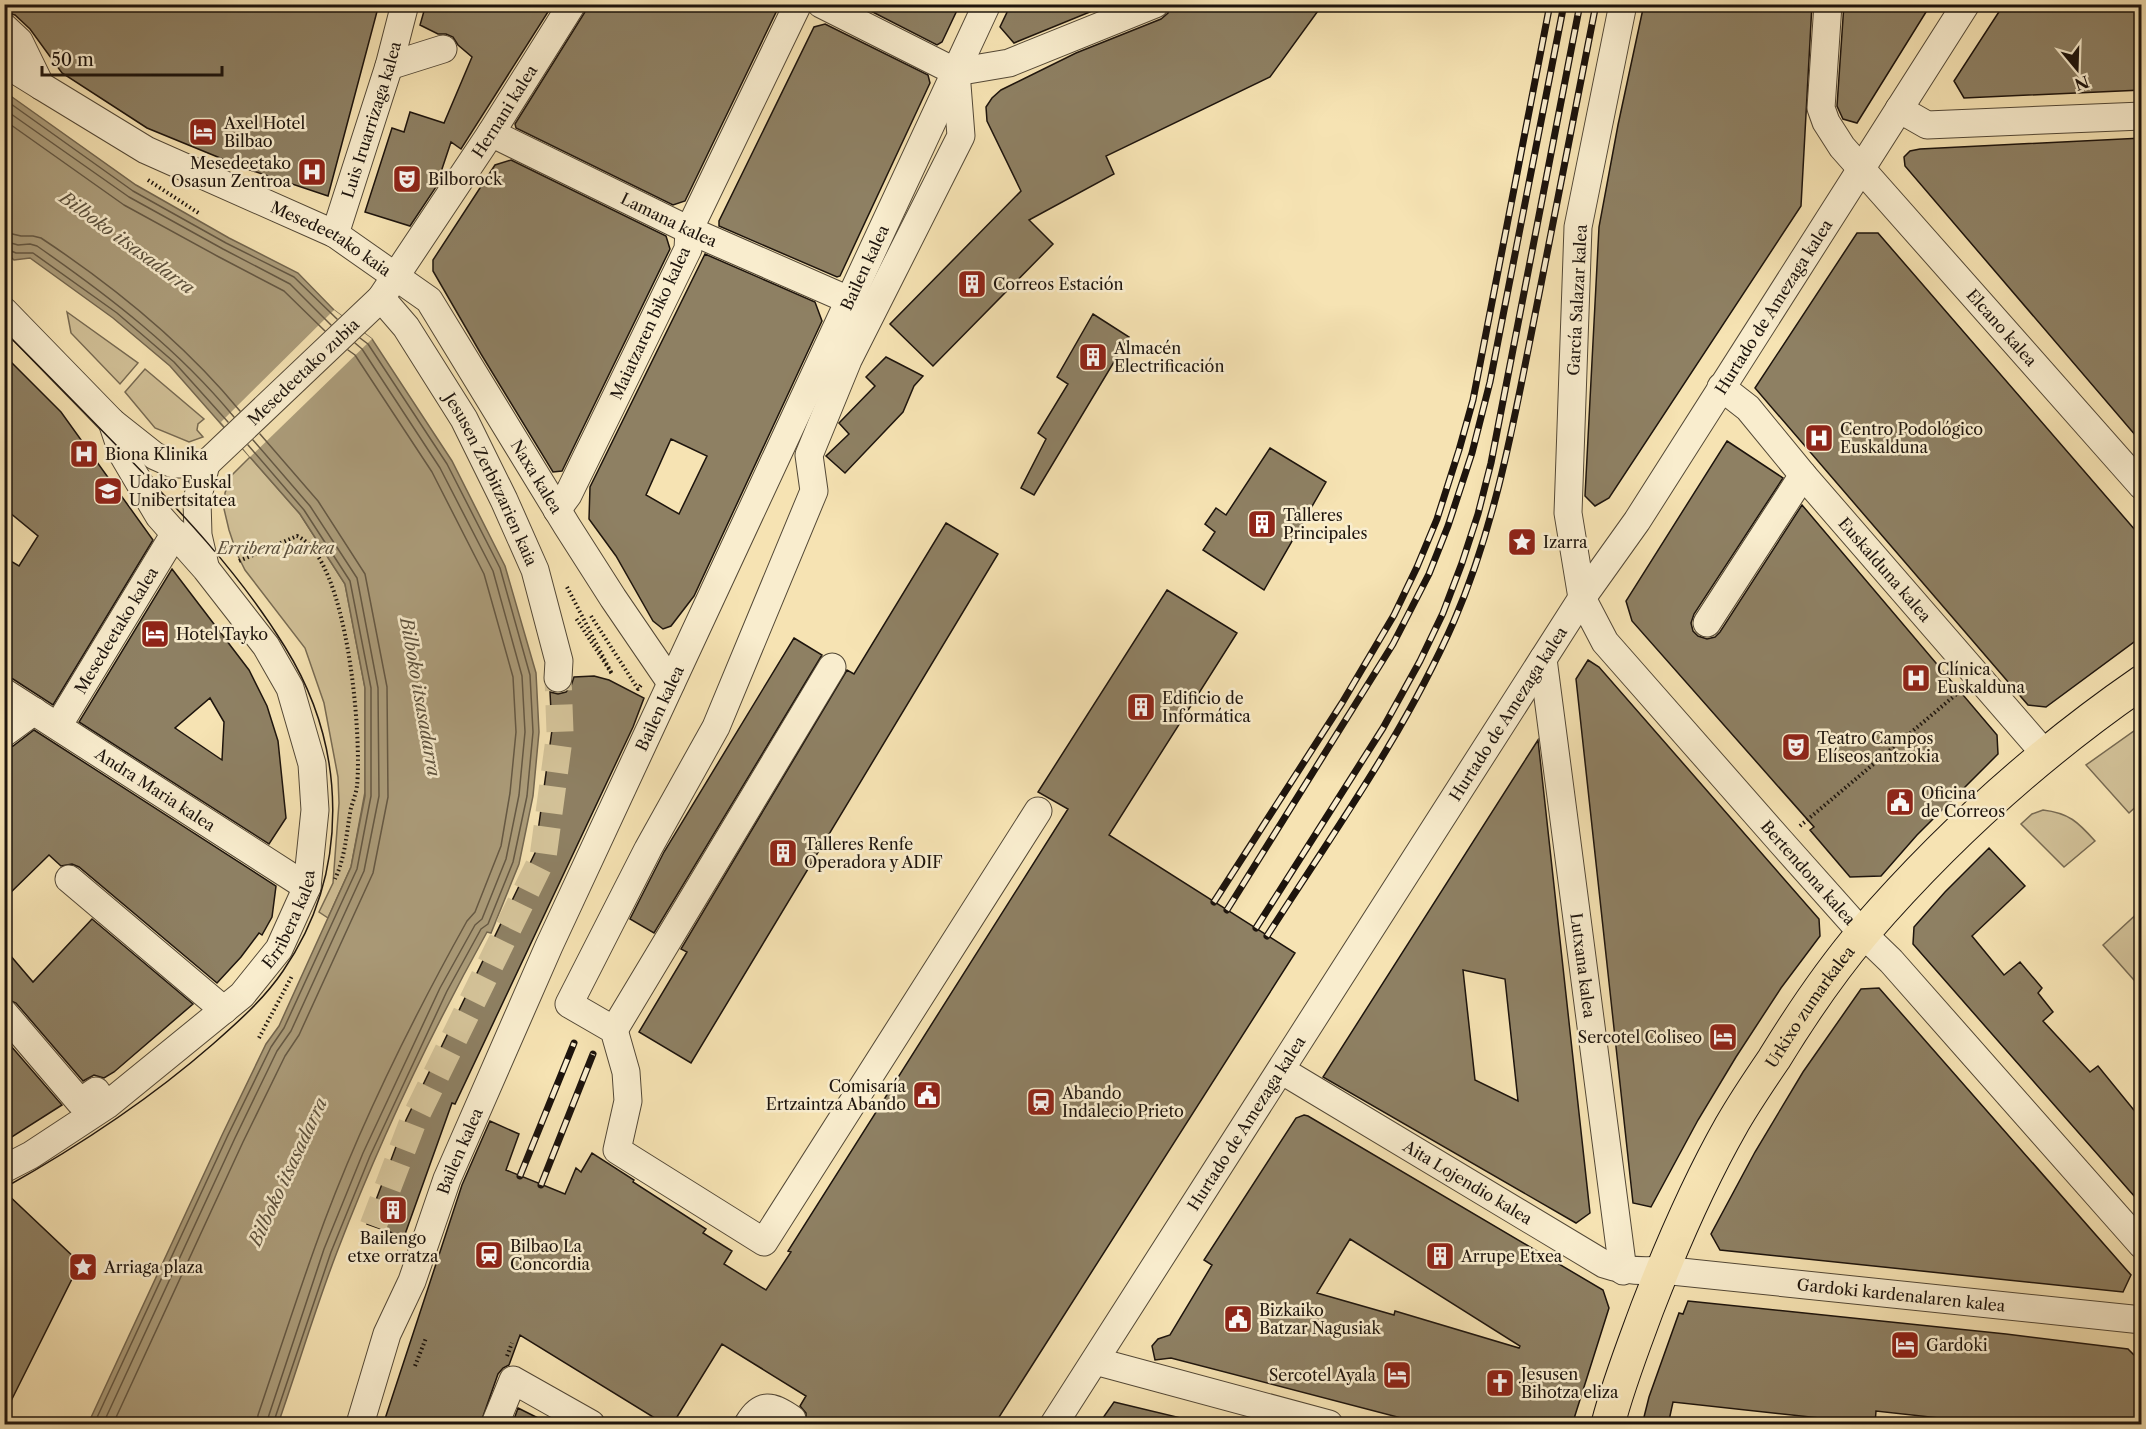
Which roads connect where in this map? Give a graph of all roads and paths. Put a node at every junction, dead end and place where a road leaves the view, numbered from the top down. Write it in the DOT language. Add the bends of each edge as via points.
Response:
graph roads {
  1 [pos="405,4"];
  2 [pos="572,4"];
  3 [pos="798,4"];
  4 [pos="821,4"];
  5 [pos="987,4"];
  6 [pos="1155,4"];
  7 [pos="1623,4"];
  8 [pos="1828,4"];
  9 [pos="1966,4"];
  10 [pos="4,27"];
  11 [pos="443,49"];
  12 [pos="4,63"];
  13 [pos="389,66"];
  14 [pos="956,72"];
  15 [pos="41,86"];
  16 [pos="1899,109"];
  17 [pos="2142,116"];
  18 [pos="491,134"];
  19 [pos="1862,170"];
  20 [pos="689,230"];
  21 [pos="335,234"];
  22 [pos="381,296"];
  23 [pos="851,301"];
  24 [pos="4,311"];
  25 [pos="1721,387"];
  26 [pos="112,422"];
  27 [pos="206,464"];
  28 [pos="1803,475"];
  29 [pos="2142,486"];
  30 [pos="557,510"];
  31 [pos="175,533"];
  32 [pos="206,569"];
  33 [pos="563,579"];
  34 [pos="571,584"];
  35 [pos="578,594"];
  36 [pos="1582,598"];
  37 [pos="590,613"];
  38 [pos="573,614"];
  39 [pos="1707,623"];
  40 [pos="1543,659"];
  41 [pos="832,667"];
  42 [pos="1978,676"];
  43 [pos="558,678"];
  44 [pos="659,680"];
  45 [pos="2142,682"];
  46 [pos="4,692"];
  47 [pos="34,711"];
  48 [pos="58,726"];
  49 [pos="4,733"];
  50 [pos="2046,754"];
  51 [pos="1038,811"];
  52 [pos="1781,842"];
  53 [pos="69,879"];
  54 [pos="307,887"];
  55 [pos="1863,933"];
  56 [pos="224,1010"];
  57 [pos="4,1013"];
  58 [pos="614,1030"];
  59 [pos="1281,1070"];
  60 [pos="107,1106"];
  61 [pos="4,1169"];
  62 [pos="2142,1245"];
  63 [pos="1662,1270"];
  64 [pos="1623,1271"];
  65 [pos="2142,1320"];
  66 [pos="426,1338"];
  67 [pos="1095,1361"];
  68 [pos="415,1366"];
  69 [pos="792,1419"];
  70 [pos="360,1425"];
  71 [pos="495,1425"];
  72 [pos="591,1425"];
  73 [pos="747,1425"];
  74 [pos="1054,1425"];
  75 [pos="1329,1425"];
  76 [pos="1608,1425"];
  1 -- 13 [label="street, Luis Iruarrizaga kalea"];
  2 -- 18 [label="street, Hernani kalea"];
  3 -- 20 [label="street, Maiatzaren biko kalea"];
  4 -- 14 [label="street"];
  5 -- 14 [label="street, Bailen kalea"];
  6 -- 14 [label="street" via="1009,63"];
  7 -- 36 [label="street, García Salazar kalea" via="1578,226 1568,513"];
  8 -- 19 [label="street, Elcano kalea" via="1821,108 1842,147"];
  9 -- 16 [label="street, Hurtado de Amezaga kalea"];
  10 -- 15 [label="street" via="19,41"];
  11 -- 13 [label="street"];
  12 -- 15 [label="street, Mesedeetako kaia"];
  13 -- 21 [label="street, Luis Iruarrizaga kalea"];
  14 -- 23 [label="street, Bailen kalea"];
  14 -- 58 [label="street" via="961,136 830,402 809,455 814,491 716,727 569,1004"];
  15 -- 21 [label="street, Mesedeetako kaia" via="146,150"];
  16 -- 17 [label="street" via="1927,125"];
  16 -- 19 [label="street, Hurtado de Amezaga kalea"];
  18 -- 20 [label="street, Lamana kalea"];
  18 -- 22 [label="street, Hernani kalea"];
  19 -- 25 [label="street, Hurtado de Amezaga kalea"];
  19 -- 29 [label="street, Elcano kalea"];
  20 -- 23 [label="street, Lamana kalea"];
  20 -- 30 [label="street, Maiatzaren biko kalea" via="688,249 568,495"];
  21 -- 22 [label="street, Mesedeetako kaia"];
  22 -- 27 [label="street, Mesedeetako zubia"];
  22 -- 30 [label="street, Naxa kalea" via="429,300"];
  22 -- 43 [label="street, Jesusen Zerbitzarien kaia" via="406,327 464,419 504,500 535,570 559,661"];
  23 -- 44 [label="street, Bailen kalea"];
  24 -- 26 [label="street, Erribera kalea"];
  25 -- 28 [label="street, Euskalduna kalea" via="1749,408"];
  25 -- 36 [label="street, Hurtado de Amezaga kalea" via="1637,522"];
  26 -- 27 [label="street, Erribera kalea" via="155,456 173,464"];
  26 -- 31 [label="street, Erribera kalea" via="123,455 159,516"];
  27 -- 32 [label="street, Erribera kalea" via="197,500 198,535"];
  28 -- 39 [label="street"];
  28 -- 42 [label="street, Euskalduna kalea"];
  30 -- 44 [label="street, Naxa kalea"];
  31 -- 32 [label="street, Erribera kalea"];
  31 -- 48 [label="street, Mesedeetako kalea"];
  32 -- 54 [label="street, Erribera kalea" via="266,646 290,688 301,722 312,764 315,810"];
  33 -- 38 [label="path" via="612,674"];
  34 -- 35 [label="path"];
  36 -- 40 [label="street, Hurtado de Amezaga kalea"];
  36 -- 52 [label="street, Bertendona kalea" via="1605,642"];
  37 -- 44 [label="path" via="638,689"];
  40 -- 59 [label="street, Hurtado de Amezaga kalea"];
  40 -- 64 [label="street, Lutxana kalea"];
  41 -- 58 [label="street"];
  42 -- 50 [label="street, Euskalduna kalea"];
  42 -- 52 [label="path"];
  44 -- 70 [label="street, Bailen kalea" via="447,1179 412,1281 387,1334"];
  45 -- 50 [label="main road, Urkixo zumarkalea"];
  46 -- 47 [label="street, Andra Maria kalea"];
  47 -- 48 [label="street, Andra Maria kalea"];
  47 -- 49 [label="street"];
  48 -- 54 [label="street, Andra Maria kalea"];
  50 -- 55 [label="main road, Urkixo zumarkalea" via="1943,847"];
  51 -- 58 [label="street" via="764,1242 617,1150 628,1101 626,1072"];
  52 -- 55 [label="street, Bertendona kalea"];
  53 -- 56 [label="street"];
  54 -- 56 [label="street, Erribera kalea" via="279,949 242,995"];
  55 -- 62 [label="street, Bertendona kalea"];
  55 -- 63 [label="main road, Urkixo zumarkalea" via="1789,1034 1731,1126"];
  56 -- 60 [label="street, Erribera kalea"];
  57 -- 60 [label="street" via="80,1102 96,1091"];
  59 -- 64 [label="street, Aita Lojendio kalea" via="1604,1264"];
  59 -- 67 [label="street, Hurtado de Amezaga kalea"];
  60 -- 61 [label="street, Erribera kalea"];
  63 -- 64 [label="street, Aita Lojendio kalea"];
  63 -- 65 [label="street, Gardoki kardenalaren kalea"];
  63 -- 76 [label="main road, Urkixo zumarkalea" via="1618,1387"];
  66 -- 68 [label="path"];
  67 -- 74 [label="street, Hurtado de Amezaga kalea"];
  67 -- 75 [label="street"];
  69 -- 73 [label="street" via="778,1409 766,1408 755,1413"];
  71 -- 72 [label="street" via="513,1380"];
}
